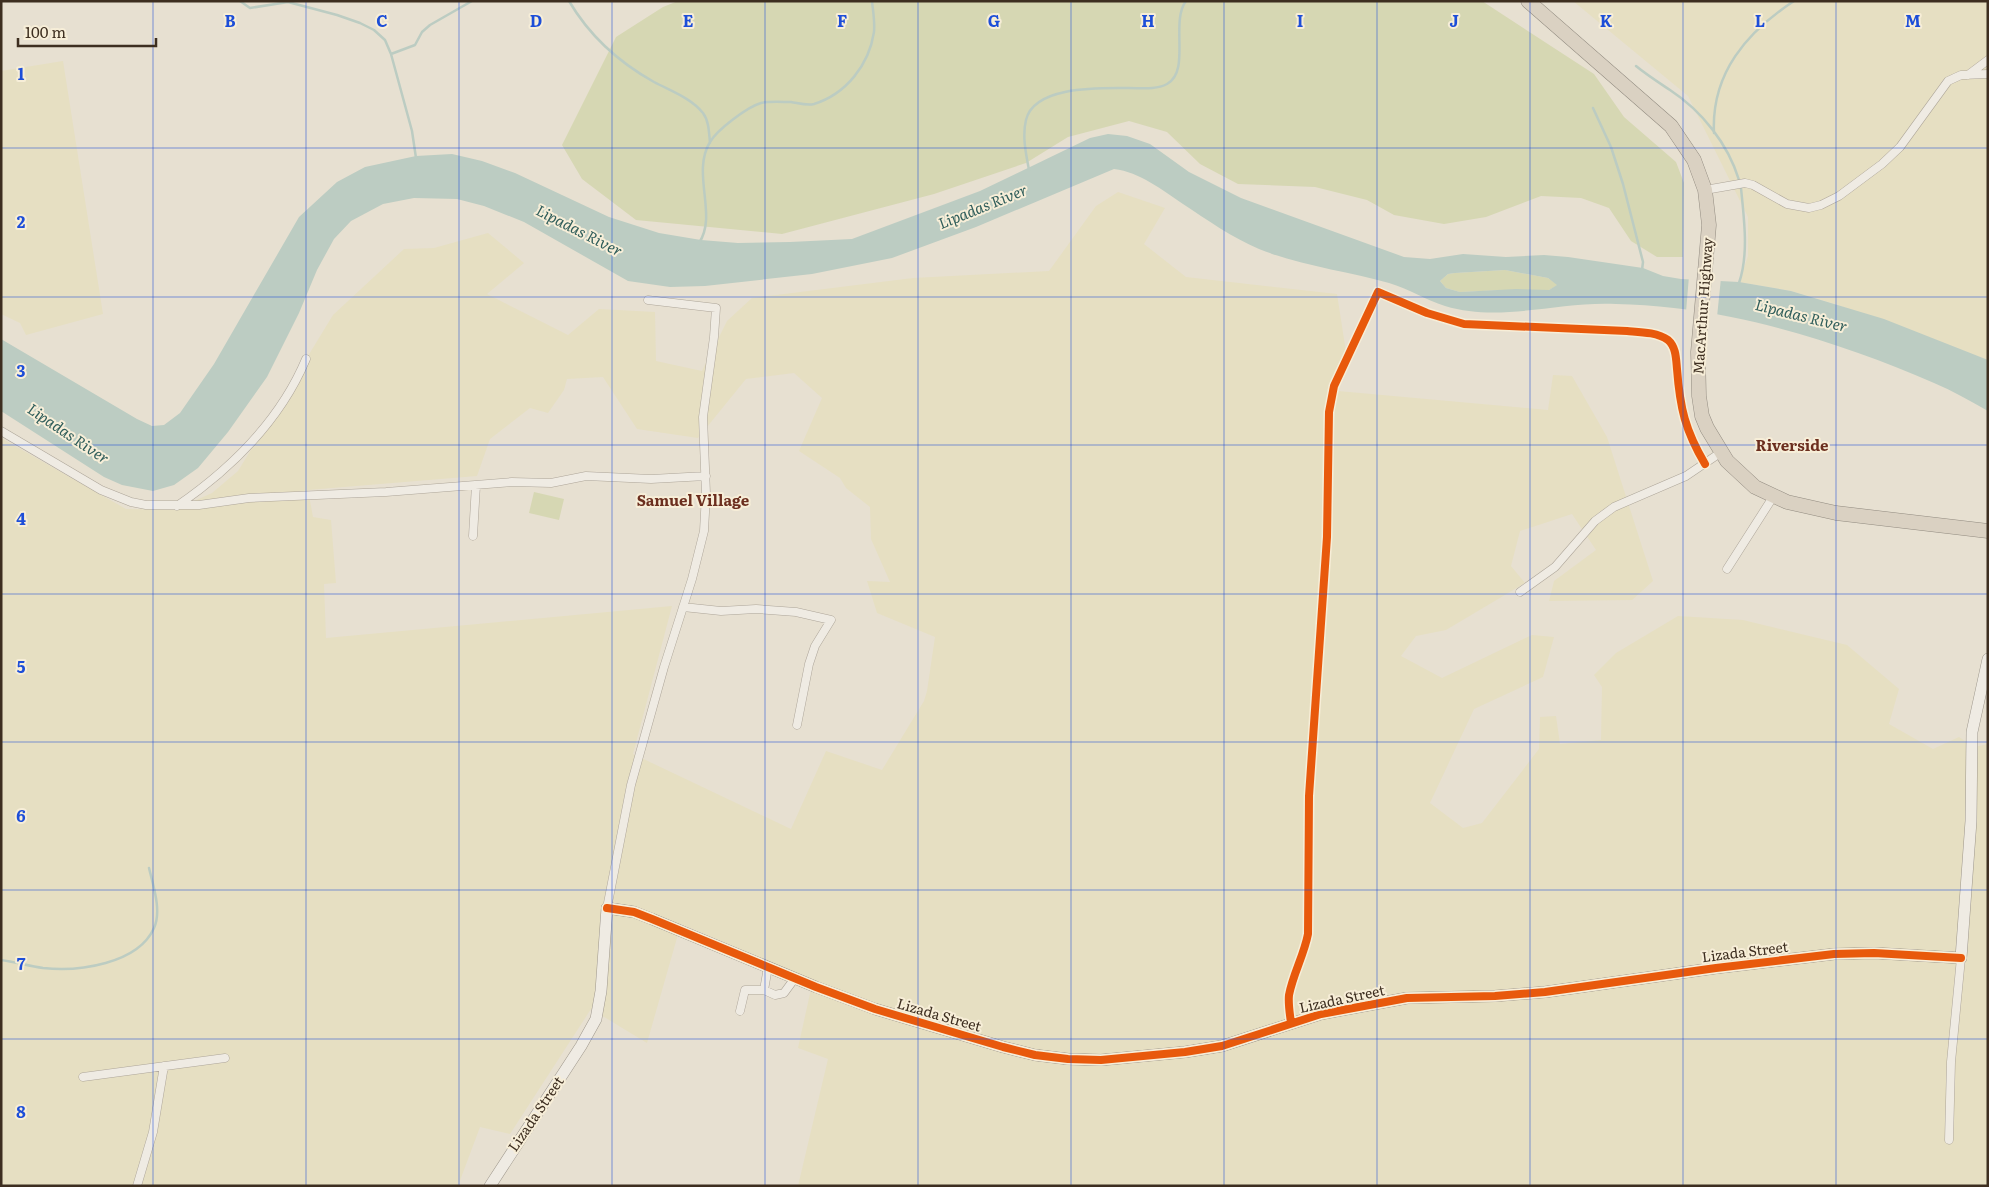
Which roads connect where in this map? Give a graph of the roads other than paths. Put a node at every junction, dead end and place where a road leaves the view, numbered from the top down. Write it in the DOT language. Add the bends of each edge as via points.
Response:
graph roads {
  1 [pos="1528,1"];
  2 [pos="1988,60"];
  3 [pos="1988,74"];
  4 [pos="1968,75"];
  5 [pos="1705,190"];
  6 [pos="648,300"];
  7 [pos="306,359"];
  8 [pos="1,431"];
  9 [pos="1720,452"];
  10 [pos="1705,464"];
  11 [pos="706,476"];
  12 [pos="476,486"];
  13 [pos="1772,497"];
  14 [pos="177,506"];
  15 [pos="1988,531"];
  16 [pos="473,536"];
  17 [pos="1728,569"];
  18 [pos="1520,592"];
  19 [pos="683,607"];
  20 [pos="1988,659"];
  21 [pos="797,724"];
  22 [pos="607,908"];
  23 [pos="1961,958"];
  24 [pos="768,967"];
  25 [pos="795,978"];
  26 [pos="764,990"];
  27 [pos="740,1011"];
  28 [pos="1291,1023"];
  29 [pos="225,1058"];
  30 [pos="164,1066"];
  31 [pos="83,1077"];
  32 [pos="1949,1140"];
  33 [pos="136,1186"];
  34 [pos="490,1186"];
  1 -- 5 [label="highway, MacArthur Highway" via="1671,126 1694,160"];
  2 -- 4 [label="street"];
  3 -- 4 [label="street"];
  4 -- 5 [label="street" via="1948,81 1900,147 1882,164 1821,205 1809,208 1787,204 1745,183"];
  5 -- 9 [label="highway, MacArthur Highway" via="1709,225 1698,352 1699,396 1702,416"];
  6 -- 11 [label="street" via="716,308 703,417"];
  7 -- 14 [label="street" via="291,391 264,430 232,462"];
  8 -- 14 [label="street" via="116,496 146,505"];
  9 -- 10 [label="street"];
  9 -- 13 [label="highway, MacArthur Highway" via="1755,488"];
  10 -- 18 [label="street" via="1686,476 1614,506 1595,521 1555,567"];
  10 -- 28 [label="street" via="1683,418 1675,353 1666,339 1626,331 1464,324 1427,313 1378,292 1334,386 1329,412 1327,536 1309,796 1308,934 1289,997"];
  11 -- 12 [label="street" via="651,479 586,476 551,483 512,482"];
  11 -- 19 [label="street" via="704,531"];
  12 -- 14 [label="street" via="249,498"];
  12 -- 16 [label="street"];
  13 -- 15 [label="highway, MacArthur Highway" via="1836,513"];
  13 -- 17 [label="street"];
  19 -- 21 [label="street" via="721,611 756,608 831,620 809,664"];
  19 -- 22 [label="street" via="631,785"];
  20 -- 23 [label="street" via="1972,732 1971,821"];
  22 -- 24 [label="street, Lizada Street" via="634,912"];
  22 -- 34 [label="street, Lizada Street" via="596,1019"];
  23 -- 28 [label="street, Lizada Street" via="1834,954 1545,992 1407,998 1320,1014"];
  23 -- 32 [label="street" via="1951,1062"];
  24 -- 25 [label="street, Lizada Street"];
  24 -- 26 [label="street"];
  25 -- 26 [label="street" via="784,993 775,995"];
  25 -- 28 [label="street, Lizada Street" via="875,1009 1003,1047 1068,1059 1101,1060 1185,1052 1244,1040"];
  26 -- 27 [label="street" via="744,990"];
  29 -- 30 [label="street"];
  30 -- 31 [label="street"];
  30 -- 33 [label="street" via="153,1132"];
}
